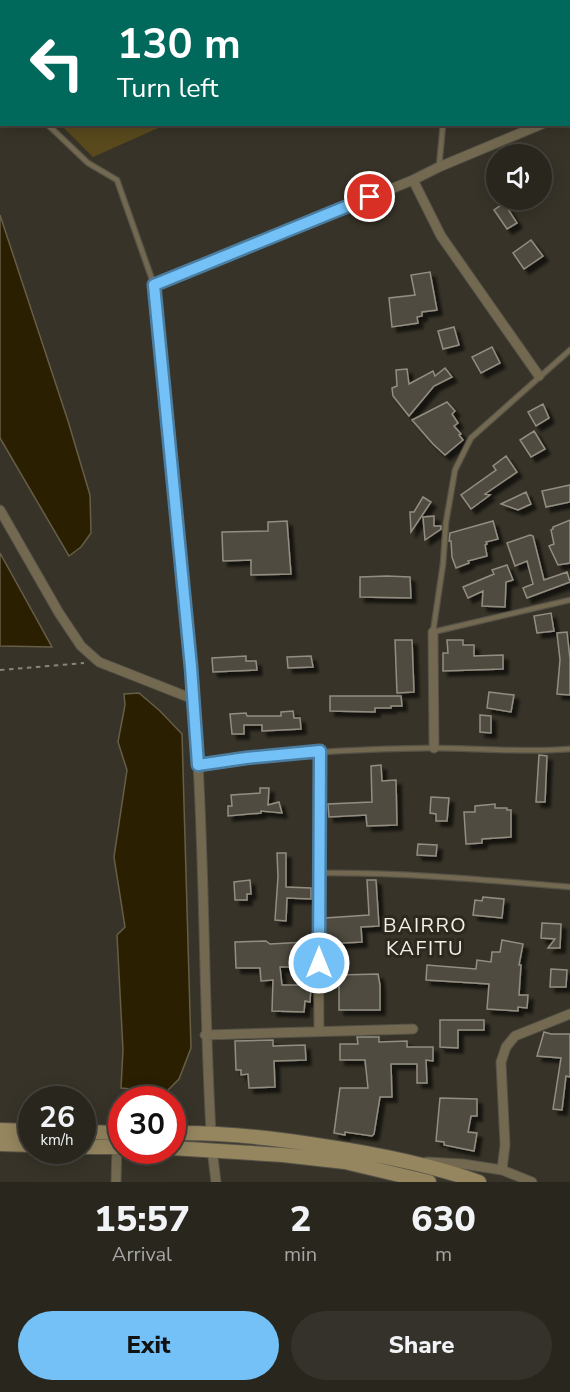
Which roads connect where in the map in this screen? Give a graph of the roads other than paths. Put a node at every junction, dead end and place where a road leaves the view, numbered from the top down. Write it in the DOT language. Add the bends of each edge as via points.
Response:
graph roads {
  1 [pos="49,126"];
  2 [pos="443,126"];
  3 [pos="537,126"];
  4 [pos="439,167"];
  5 [pos="413,180"];
  6 [pos="154,285"];
  7 [pos="570,350"];
  8 [pos="539,376"];
  9 [pos="0,510"];
  10 [pos="570,600"];
  11 [pos="434,632"];
  12 [pos="194,699"];
  13 [pos="434,748"];
  14 [pos="570,749"];
  15 [pos="320,751"];
  16 [pos="198,765"];
  17 [pos="318,873"];
  18 [pos="570,887"];
  19 [pos="570,1014"];
  20 [pos="413,1029"];
  21 [pos="320,1031"];
  22 [pos="205,1035"];
  23 [pos="0,1130"];
  24 [pos="18,1131"];
  25 [pos="211,1132"];
  26 [pos="186,1133"];
  27 [pos="0,1144"];
  28 [pos="18,1145"];
  29 [pos="186,1148"];
  30 [pos="212,1149"];
  31 [pos="412,1161"];
  32 [pos="118,1164"];
  33 [pos="502,1170"];
  34 [pos="116,1182"];
  35 [pos="216,1182"];
  36 [pos="429,1182"];
  37 [pos="479,1182"];
  38 [pos="532,1182"];
  1 -- 6 [label="lane" via="88,162 117,180"];
  2 -- 4 [label="lane"];
  3 -- 4 [label="street"];
  4 -- 5 [label="street"];
  5 -- 6 [label="street"];
  5 -- 8 [label="street" via="441,236"];
  6 -- 12 [label="street"];
  7 -- 8 [label="lane"];
  8 -- 11 [label="lane" via="471,438 455,470"];
  9 -- 12 [label="street" via="81,646 99,662"];
  10 -- 11 [label="lane"];
  11 -- 13 [label="street"];
  12 -- 16 [label="street"];
  13 -- 14 [label="lane" via="537,752"];
  13 -- 15 [label="lane"];
  15 -- 16 [label="lane"];
  15 -- 17 [label="street"];
  16 -- 22 [label="street"];
  17 -- 18 [label="lane" via="373,873"];
  17 -- 21 [label="street"];
  19 -- 33 [label="street" via="515,1036 506,1047 501,1062 505,1144"];
  20 -- 21 [label="street"];
  21 -- 22 [label="street"];
  22 -- 25 [label="street"];
  23 -- 24 [label="main road"];
  25 -- 26 [label="main road"];
  25 -- 31 [label="main road" via="289,1140"];
  27 -- 28 [label="main road"];
  29 -- 30 [label="main road"];
  30 -- 35 [label="street"];
  30 -- 36 [label="main road" via="345,1162"];
  31 -- 33 [label="street"];
  31 -- 37 [label="main road"];
  32 -- 34 [label="street"];
  33 -- 38 [label="street"];
}
